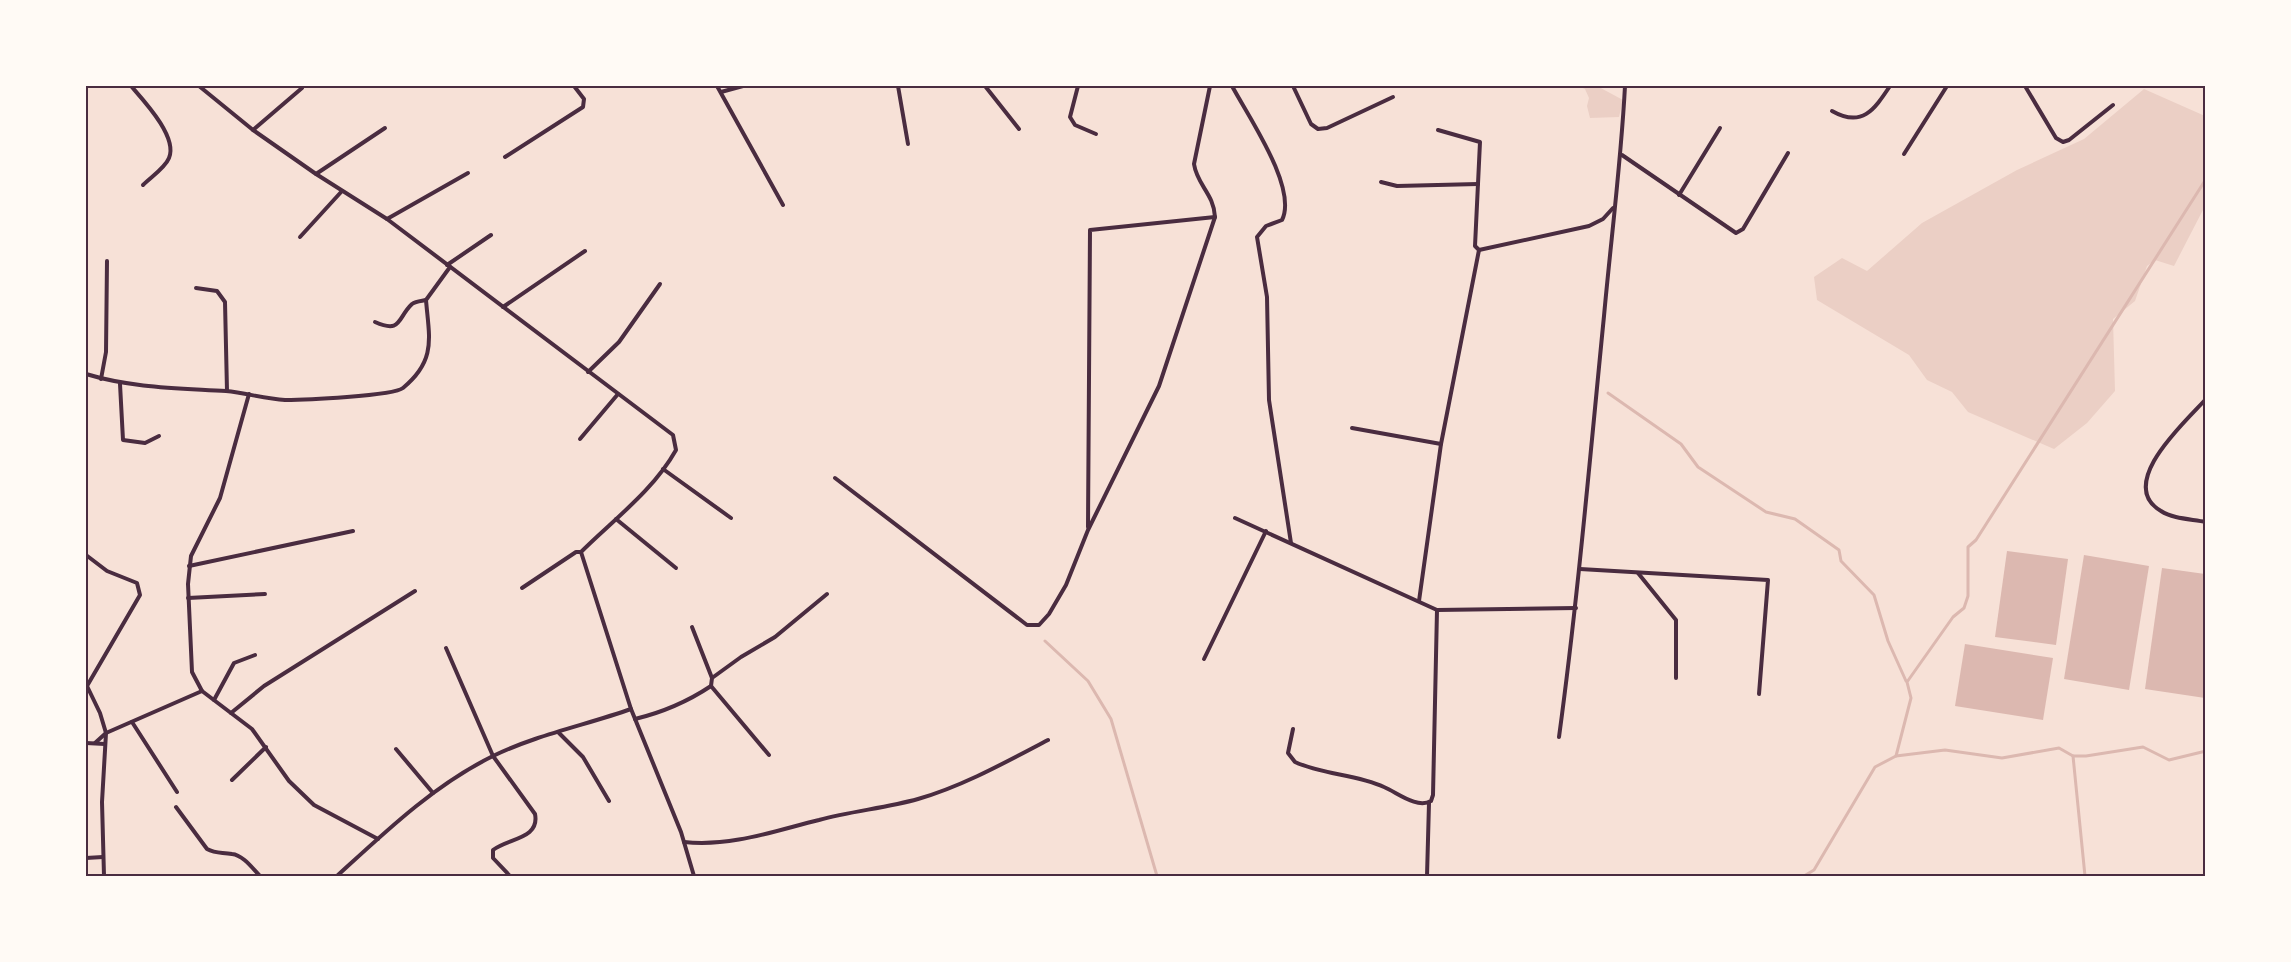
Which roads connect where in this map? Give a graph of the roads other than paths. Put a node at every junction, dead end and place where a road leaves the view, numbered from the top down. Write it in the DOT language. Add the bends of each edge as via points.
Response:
graph roads {
  1 [pos="131,86"];
  2 [pos="199,86"];
  3 [pos="574,86"];
  4 [pos="717,86"];
  5 [pos="743,86"];
  6 [pos="898,86"];
  7 [pos="985,86"];
  8 [pos="1078,86"];
  9 [pos="1210,86"];
  10 [pos="1232,86"];
  11 [pos="1293,86"];
  12 [pos="1625,86"];
  13 [pos="1890,86"];
  14 [pos="1947,86"];
  15 [pos="2025,86"];
  16 [pos="302,88"];
  17 [pos="721,92"];
  18 [pos="1393,97"];
  19 [pos="2113,105"];
  20 [pos="1832,111"];
  21 [pos="385,128"];
  22 [pos="1720,128"];
  23 [pos="1019,129"];
  24 [pos="253,130"];
  25 [pos="1438,130"];
  26 [pos="1096,134"];
  27 [pos="908,144"];
  28 [pos="1788,153"];
  29 [pos="1904,154"];
  30 [pos="1622,155"];
  31 [pos="505,157"];
  32 [pos="468,173"];
  33 [pos="316,174"];
  34 [pos="1381,182"];
  35 [pos="1478,184"];
  36 [pos="143,185"];
  37 [pos="342,191"];
  38 [pos="1679,195"];
  39 [pos="783,205"];
  40 [pos="1614,206"];
  41 [pos="1215,217"];
  42 [pos="387,219"];
  43 [pos="491,236"];
  44 [pos="300,237"];
  45 [pos="1479,250"];
  46 [pos="585,251"];
  47 [pos="106,261"];
  48 [pos="449,266"];
  49 [pos="660,284"];
  50 [pos="196,288"];
  51 [pos="426,300"];
  52 [pos="503,307"];
  53 [pos="375,322"];
  54 [pos="588,372"];
  55 [pos="86,374"];
  56 [pos="101,379"];
  57 [pos="120,384"];
  58 [pos="227,391"];
  59 [pos="249,394"];
  60 [pos="618,394"];
  61 [pos="2205,399"];
  62 [pos="1352,428"];
  63 [pos="159,436"];
  64 [pos="580,439"];
  65 [pos="1441,444"];
  66 [pos="663,469"];
  67 [pos="835,478"];
  68 [pos="731,518"];
  69 [pos="1235,518"];
  70 [pos="616,519"];
  71 [pos="2205,522"];
  72 [pos="1088,530"];
  73 [pos="352,531"];
  74 [pos="1266,531"];
  75 [pos="1291,543"];
  76 [pos="581,552"];
  77 [pos="86,555"];
  78 [pos="189,566"];
  79 [pos="676,568"];
  80 [pos="1580,569"];
  81 [pos="1638,573"];
  82 [pos="522,588"];
  83 [pos="415,591"];
  84 [pos="265,594"];
  85 [pos="827,594"];
  86 [pos="188,598"];
  87 [pos="1419,601"];
  88 [pos="1576,608"];
  89 [pos="1437,610"];
  90 [pos="692,627"];
  91 [pos="446,648"];
  92 [pos="255,655"];
  93 [pos="1204,659"];
  94 [pos="712,678"];
  95 [pos="1676,678"];
  96 [pos="86,686"];
  97 [pos="711,686"];
  98 [pos="202,691"];
  99 [pos="1759,694"];
  100 [pos="214,700"];
  101 [pos="631,709"];
  102 [pos="231,713"];
  103 [pos="635,718"];
  104 [pos="132,722"];
  105 [pos="1293,729"];
  106 [pos="106,733"];
  107 [pos="559,733"];
  108 [pos="1559,737"];
  109 [pos="1048,741"];
  110 [pos="86,742"];
  111 [pos="95,743"];
  112 [pos="105,744"];
  113 [pos="266,747"];
  114 [pos="396,749"];
  115 [pos="769,755"];
  116 [pos="493,756"];
  117 [pos="232,780"];
  118 [pos="177,792"];
  119 [pos="433,793"];
  120 [pos="609,801"];
  121 [pos="1429,802"];
  122 [pos="176,807"];
  123 [pos="378,839"];
  124 [pos="684,842"];
  125 [pos="103,857"];
  126 [pos="86,858"];
  127 [pos="104,876"];
  128 [pos="260,876"];
  129 [pos="337,876"];
  130 [pos="510,876"];
  131 [pos="694,876"];
  132 [pos="1427,876"];
  1 -- 36 [label="street" via="170,142 170,157"];
  2 -- 24 [label="street"];
  3 -- 31 [label="street" via="584,99 583,106"];
  4 -- 17 [label="street"];
  5 -- 17 [label="street"];
  6 -- 27 [label="street"];
  7 -- 23 [label="street"];
  8 -- 26 [label="street" via="1070,117 1075,125"];
  9 -- 41 [label="street" via="1194,164 1195,173 1214,202"];
  10 -- 75 [label="street" via="1282,181 1287,211 1282,220 1266,226 1257,237 1267,297 1269,400"];
  11 -- 18 [label="street" via="1311,124 1318,129"];
  12 -- 30 [label="street"];
  13 -- 20 [label="street" via="1870,112 1859,118 1845,118"];
  14 -- 29 [label="street"];
  15 -- 19 [label="street" via="2056,138 2062,141 2069,140"];
  16 -- 24 [label="street"];
  17 -- 39 [label="street"];
  21 -- 33 [label="street"];
  22 -- 38 [label="street"];
  24 -- 33 [label="street"];
  25 -- 35 [label="street" via="1480,142"];
  28 -- 38 [label="street" via="1739,233"];
  30 -- 38 [label="street"];
  30 -- 40 [label="street"];
  32 -- 42 [label="street"];
  33 -- 37 [label="street"];
  34 -- 35 [label="street" via="1397,186"];
  35 -- 45 [label="street" via="1475,246"];
  37 -- 42 [label="street"];
  37 -- 44 [label="street"];
  40 -- 45 [label="street" via="1604,219 1589,226"];
  40 -- 80 [label="street"];
  41 -- 72 [label="street" via="1162,377"];
  41 -- 72 [label="street" via="1090,230"];
  42 -- 48 [label="street"];
  43 -- 48 [label="street"];
  45 -- 65 [label="street"];
  46 -- 52 [label="street"];
  47 -- 56 [label="street" via="106,352"];
  48 -- 51 [label="street"];
  48 -- 52 [label="street"];
  49 -- 54 [label="street" via="627,331"];
  50 -- 58 [label="street" via="217,291 225,302"];
  51 -- 53 [label="street" via="411,305 392,327"];
  51 -- 59 [label="street" via="429,350 419,370 402,389 285,400"];
  52 -- 54 [label="street"];
  54 -- 60 [label="street"];
  55 -- 56 [label="street"];
  56 -- 57 [label="street"];
  57 -- 58 [label="street"];
  57 -- 63 [label="street" via="123,440 145,442"];
  58 -- 59 [label="street"];
  59 -- 78 [label="street" via="220,498 199,536"];
  60 -- 64 [label="street"];
  60 -- 66 [label="street" via="673,435 676,450"];
  61 -- 71 [label="street" via="2148,469 2146,487 2163,513"];
  62 -- 65 [label="street"];
  65 -- 87 [label="street"];
  66 -- 68 [label="street"];
  66 -- 70 [label="street"];
  67 -- 72 [label="street" via="1027,625 1040,625 1049,614 1066,585"];
  69 -- 74 [label="street"];
  70 -- 76 [label="street"];
  70 -- 79 [label="street"];
  73 -- 78 [label="street"];
  74 -- 75 [label="street"];
  74 -- 93 [label="street"];
  75 -- 87 [label="street"];
  76 -- 82 [label="street"];
  76 -- 101 [label="street"];
  77 -- 96 [label="street" via="107,571 137,583 140,595"];
  78 -- 86 [label="street"];
  80 -- 81 [label="street"];
  80 -- 88 [label="street"];
  81 -- 95 [label="street" via="1676,620"];
  81 -- 99 [label="street" via="1768,580"];
  83 -- 102 [label="street" via="264,686"];
  84 -- 86 [label="street"];
  85 -- 94 [label="street" via="775,638"];
  86 -- 98 [label="street" via="192,672"];
  87 -- 89 [label="street"];
  88 -- 89 [label="street"];
  88 -- 108 [label="street"];
  89 -- 121 [label="street" via="1433,795"];
  90 -- 94 [label="street"];
  91 -- 116 [label="street"];
  92 -- 100 [label="street" via="234,663"];
  94 -- 97 [label="street"];
  96 -- 106 [label="street"];
  97 -- 103 [label="street" via="670,709"];
  97 -- 115 [label="street"];
  98 -- 100 [label="street"];
  98 -- 104 [label="street"];
  100 -- 102 [label="street"];
  101 -- 103 [label="street"];
  101 -- 107 [label="street"];
  102 -- 113 [label="street" via="252,729"];
  103 -- 124 [label="street"];
  104 -- 106 [label="street"];
  104 -- 118 [label="street"];
  105 -- 121 [label="street" via="1288,753 1295,762 1351,775 1416,803"];
  106 -- 111 [label="street"];
  106 -- 112 [label="street"];
  107 -- 116 [label="street"];
  107 -- 120 [label="street" via="583,757"];
  109 -- 124 [label="street" via="969,780 917,800 742,839"];
  110 -- 111 [label="street"];
  111 -- 112 [label="street"];
  112 -- 125 [label="street"];
  113 -- 117 [label="street"];
  113 -- 123 [label="street" via="289,781 314,805"];
  114 -- 119 [label="street"];
  116 -- 119 [label="street"];
  116 -- 130 [label="street" via="536,820 532,832 493,850 493,858"];
  119 -- 123 [label="street"];
  121 -- 132 [label="street"];
  122 -- 128 [label="street" via="207,849 240,857"];
  123 -- 129 [label="street"];
  124 -- 131 [label="street"];
  125 -- 126 [label="street"];
  125 -- 127 [label="street"];
}
